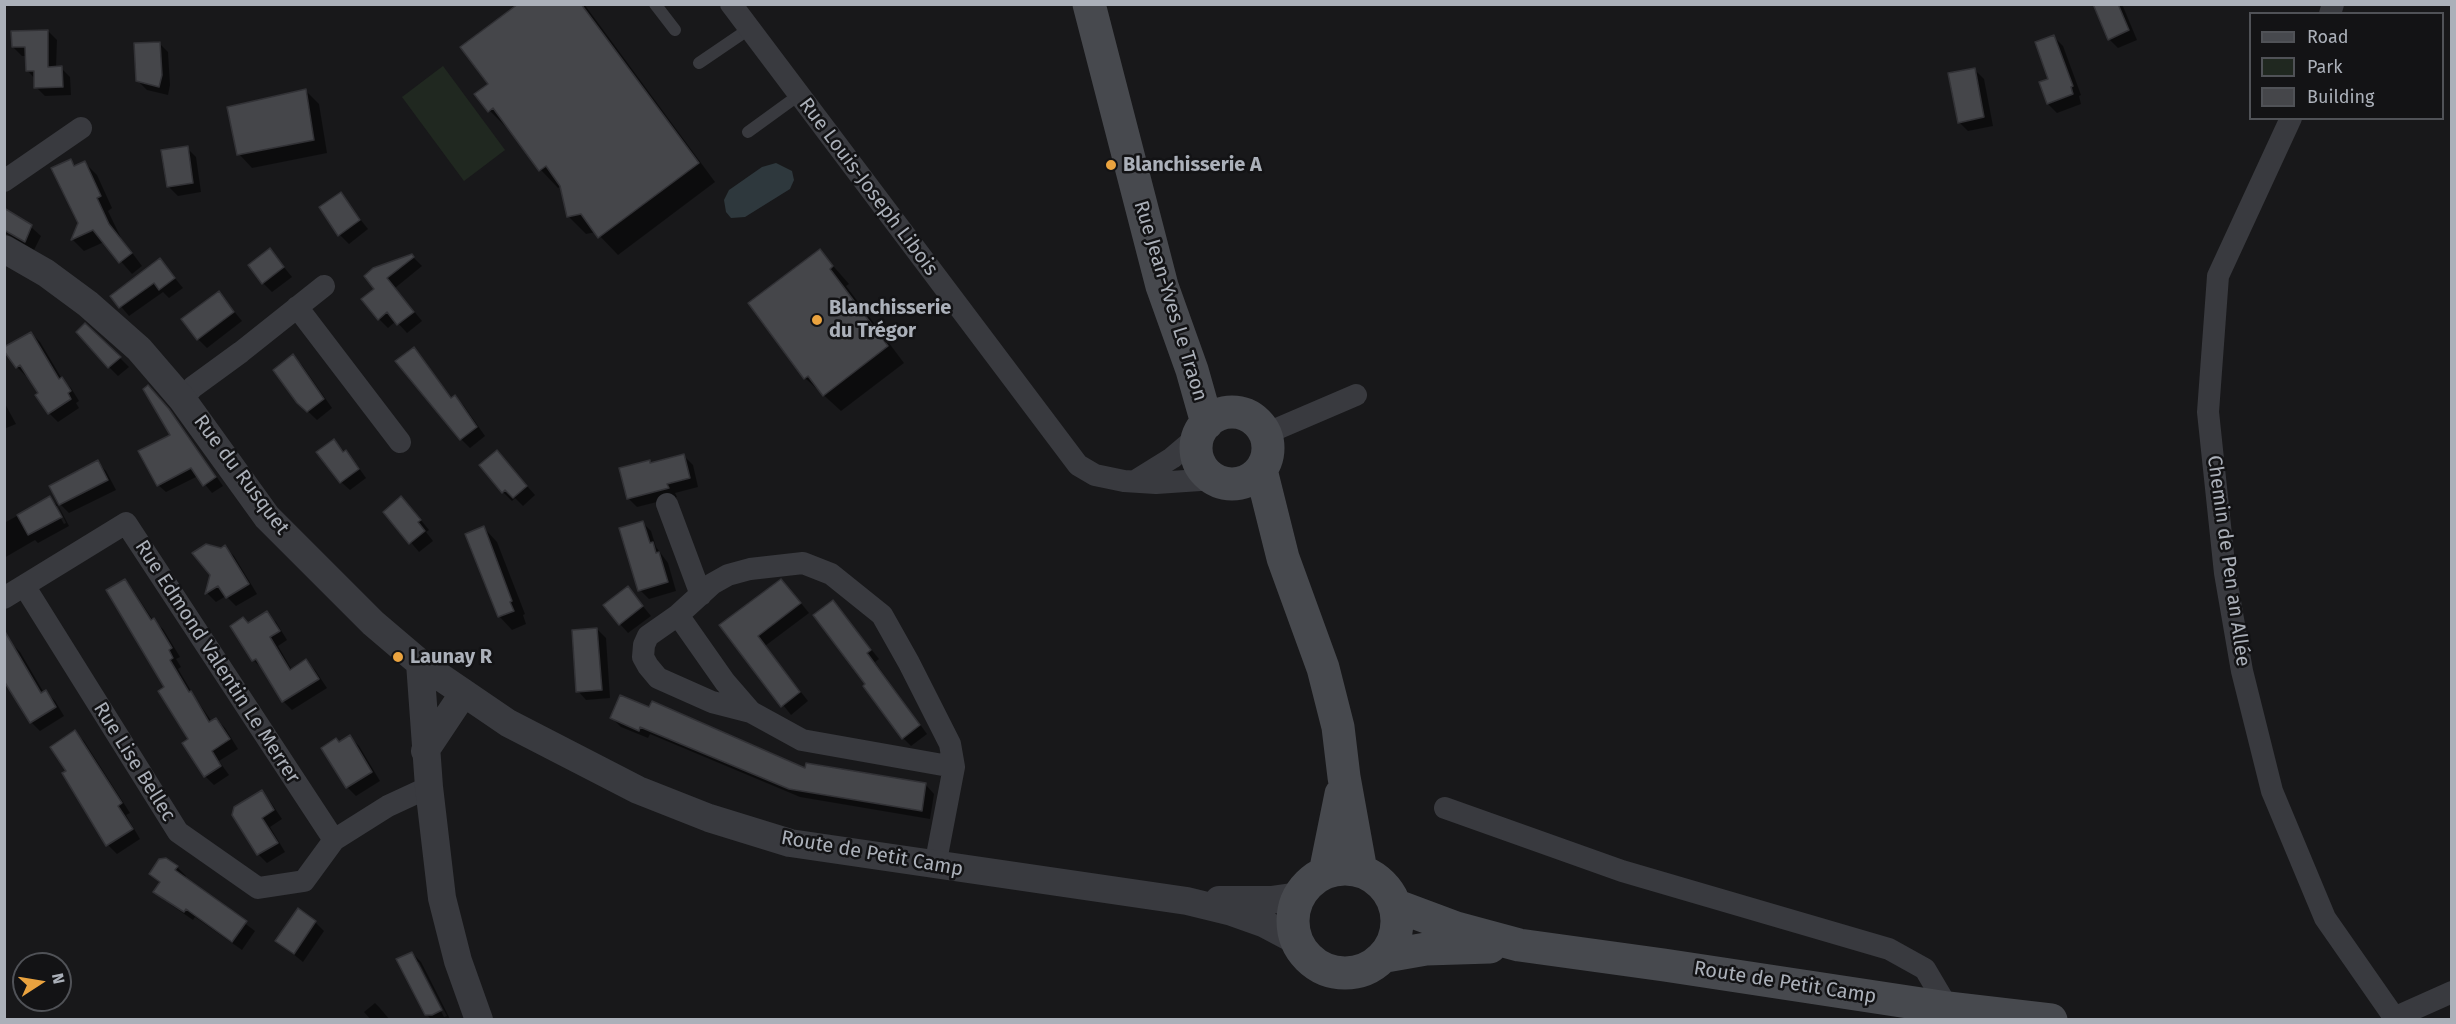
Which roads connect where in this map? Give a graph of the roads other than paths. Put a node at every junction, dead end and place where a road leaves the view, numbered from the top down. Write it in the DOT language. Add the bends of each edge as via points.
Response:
graph roads {
  1 [pos="655,4"];
  2 [pos="731,4"];
  3 [pos="1089,4"];
  4 [pos="749,29"];
  5 [pos="675,30"];
  6 [pos="699,63"];
  7 [pos="799,95"];
  8 [pos="2290,120"];
  9 [pos="81,128"];
  10 [pos="748,132"];
  11 [pos="4,181"];
  12 [pos="4,249"];
  13 [pos="324,286"];
  14 [pos="297,307"];
  15 [pos="1356,395"];
  16 [pos="182,399"];
  17 [pos="1214,424"];
  18 [pos="1265,434"];
  19 [pos="400,442"];
  20 [pos="1261,470"];
  21 [pos="1135,481"];
  22 [pos="1223,482"];
  23 [pos="667,504"];
  24 [pos="1283,558"];
  25 [pos="25,587"];
  26 [pos="701,595"];
  27 [pos="4,598"];
  28 [pos="678,615"];
  29 [pos="420,663"];
  30 [pos="463,694"];
  31 [pos="751,712"];
  32 [pos="508,723"];
  33 [pos="426,751"];
  34 [pos="954,767"];
  35 [pos="1344,777"];
  36 [pos="429,787"];
  37 [pos="1445,807"];
  38 [pos="334,840"];
  39 [pos="935,866"];
  40 [pos="1362,871"];
  41 [pos="1325,873"];
  42 [pos="1299,896"];
  43 [pos="1187,901"];
  44 [pos="1397,906"];
  45 [pos="1297,941"];
  46 [pos="1519,945"];
  47 [pos="1386,956"];
  48 [pos="2451,992"];
  49 [pos="1948,1008"];
  50 [pos="2396,1018"];
  51 [pos="479,1020"];
  52 [pos="2051,1020"];
  1 -- 5 [label="lane"];
  2 -- 4 [label="street, Rue Louis-Joseph Libois"];
  3 -- 17 [label="main road, Rue Jean-Yves Le Traon" via="1150,242"];
  4 -- 6 [label="lane"];
  4 -- 7 [label="street, Rue Louis-Joseph Libois"];
  7 -- 10 [label="lane"];
  7 -- 21 [label="street, Rue Louis-Joseph Libois" via="1078,465 1095,475"];
  8 -- 50 [label="street, Chemin de Pen an Allée" via="2218,276 2208,412 2225,573 2242,671 2272,791 2325,918"];
  9 -- 11 [label="street"];
  12 -- 16 [label="street, Rue du Rusquet" via="88,304 139,349"];
  13 -- 14 [label="street"];
  14 -- 16 [label="street"];
  14 -- 19 [label="street"];
  15 -- 18 [label="street"];
  16 -- 29 [label="street, Rue du Rusquet" via="267,517 373,623"];
  17 -- 18 [label="main road" via="1251,417"];
  17 -- 21 [label="street"];
  17 -- 22 [label="main road" via="1197,456 1207,473"];
  18 -- 20 [label="main road" via="1267,456"];
  20 -- 22 [label="main road" via="1252,478"];
  20 -- 24 [label="main road"];
  21 -- 22 [label="street, Rue Louis-Joseph Libois"];
  22 -- 24 [label="main road"];
  23 -- 26 [label="street"];
  24 -- 35 [label="main road" via="1323,668"];
  25 -- 27 [label="street"];
  25 -- 38 [label="street, Rue Lise Bellec" via="178,832 258,888 304,881"];
  25 -- 38 [label="street, Rue Edmond Valentin Le Merrer" via="126,523"];
  26 -- 28 [label="street"];
  26 -- 34 [label="street" via="728,575 750,569 802,564 831,574 882,615 950,744"];
  28 -- 31 [label="street"];
  28 -- 31 [label="street" via="648,636 643,657 648,666 658,678 712,702"];
  29 -- 30 [label="street, Rue du Rusquet"];
  29 -- 33 [label="street"];
  30 -- 32 [label="street, Rue du Rusquet"];
  30 -- 33 [label="street"];
  31 -- 34 [label="street" via="802,740"];
  32 -- 39 [label="street, Route de Petit Camp" via="638,790 710,818 790,843"];
  33 -- 36 [label="street"];
  34 -- 39 [label="street"];
  35 -- 40 [label="main road"];
  35 -- 41 [label="main road"];
  36 -- 38 [label="street" via="388,806"];
  36 -- 51 [label="street" via="442,898"];
  37 -- 49 [label="street" via="1622,871 1889,949 1925,969"];
  39 -- 43 [label="street, Route de Petit Camp"];
  40 -- 41 [label="main road" via="1345,868"];
  40 -- 44 [label="main road" via="1389,891"];
  41 -- 42 [label="main road"];
  42 -- 43 [label="street, Route de Petit Camp"];
  42 -- 45 [label="main road" via="1293,924"];
  43 -- 45 [label="street, Route de Petit Camp" via="1263,922"];
  44 -- 46 [label="main road, Route de Petit Camp"];
  44 -- 47 [label="main road" via="1398,927"];
  45 -- 47 [label="main road" via="1310,960 1324,970 1340,974 1373,967"];
  46 -- 47 [label="main road, Route de Petit Camp" via="1426,949"];
  46 -- 49 [label="main road, Route de Petit Camp"];
  48 -- 50 [label="street"];
  49 -- 52 [label="main road, Route de Petit Camp"];
}
